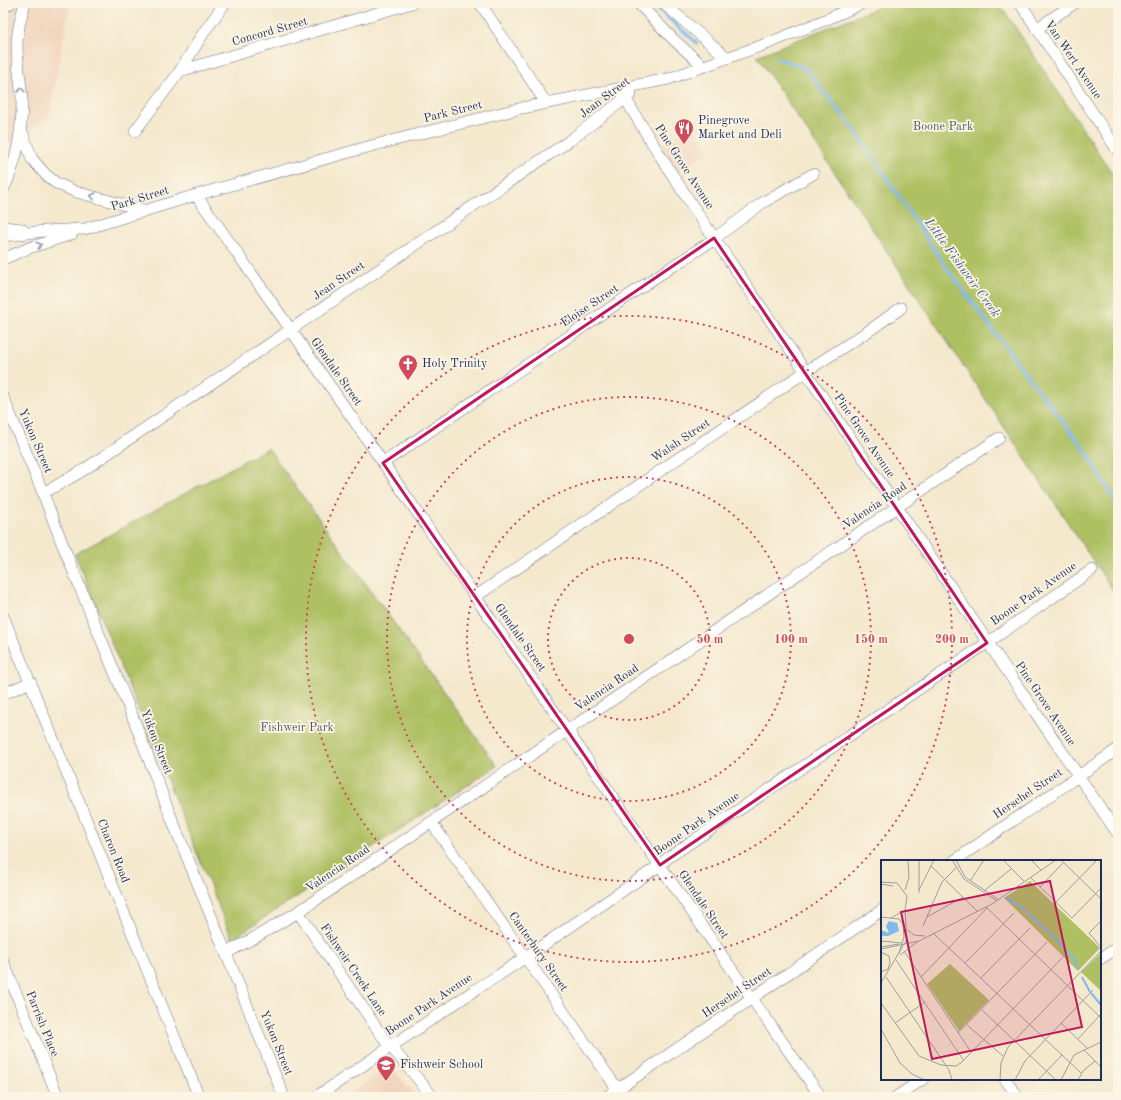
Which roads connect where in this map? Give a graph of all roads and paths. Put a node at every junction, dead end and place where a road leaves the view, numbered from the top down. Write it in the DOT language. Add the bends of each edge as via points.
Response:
graph roads {
  1 [pos="10,3"];
  2 [pos="25,3"];
  3 [pos="225,3"];
  4 [pos="412,3"];
  5 [pos="480,3"];
  6 [pos="638,3"];
  7 [pos="663,3"];
  8 [pos="863,3"];
  9 [pos="1020,3"];
  10 [pos="1075,3"];
  11 [pos="3,8"];
  12 [pos="1036,29"];
  13 [pos="726,57"];
  14 [pos="702,66"];
  15 [pos="180,72"];
  16 [pos="623,93"];
  17 [pos="546,103"];
  18 [pos="21,129"];
  19 [pos="135,131"];
  20 [pos="1118,151"];
  21 [pos="813,174"];
  22 [pos="3,190"];
  23 [pos="196,195"];
  24 [pos="144,210"];
  25 [pos="3,227"];
  26 [pos="85,229"];
  27 [pos="45,231"];
  28 [pos="3,236"];
  29 [pos="714,238"];
  30 [pos="3,259"];
  31 [pos="901,308"];
  32 [pos="291,329"];
  33 [pos="806,372"];
  34 [pos="3,397"];
  35 [pos="999,438"];
  36 [pos="383,463"];
  37 [pos="43,493"];
  38 [pos="897,507"];
  39 [pos="1092,570"];
  40 [pos="475,597"];
  41 [pos="3,616"];
  42 [pos="987,643"];
  43 [pos="31,682"];
  44 [pos="3,694"];
  45 [pos="568,730"];
  46 [pos="1118,750"];
  47 [pos="1078,776"];
  48 [pos="432,822"];
  49 [pos="1118,834"];
  50 [pos="955,860"];
  51 [pos="660,865"];
  52 [pos="881,911"];
  53 [pos="298,912"];
  54 [pos="1118,947"];
  55 [pos="226,953"];
  56 [pos="526,957"];
  57 [pos="1101,958"];
  58 [pos="3,961"];
  59 [pos="752,998"];
  60 [pos="391,1046"];
  61 [pos="921,1080"];
  62 [pos="1006,1080"];
  63 [pos="620,1093"];
  64 [pos="58,1097"];
  65 [pos="199,1097"];
  66 [pos="284,1097"];
  67 [pos="316,1097"];
  68 [pos="433,1097"];
  69 [pos="606,1097"];
  70 [pos="821,1097"];
  71 [pos="896,1097"];
  72 [pos="1018,1097"];
  1 -- 11 [label="street"];
  18 -- 2 [label="street, one-way" via="22,100 17,44"];
  3 -- 15 [label="street"];
  4 -- 15 [label="street, Concord Street"];
  5 -- 17 [label="street"];
  6 -- 14 [label="street"];
  7 -- 13 [label="street"];
  8 -- 13 [label="street, Park Street" via="769,43"];
  9 -- 12 [label="street, Van Wert Avenue"];
  10 -- 12 [label="street"];
  12 -- 20 [label="street, Van Wert Avenue"];
  13 -- 14 [label="street, Park Street"];
  14 -- 16 [label="street, Park Street"];
  15 -- 19 [label="street"];
  16 -- 17 [label="street, Park Street"];
  16 -- 29 [label="street, Pine Grove Avenue"];
  16 -- 32 [label="street, Jean Street" via="569,141"];
  17 -- 23 [label="street, Park Street" via="371,146"];
  18 -- 22 [label="street" via="17,150"];
  24 -- 18 [label="street, one-way" via="76,192 56,183 32,159"];
  21 -- 29 [label="street, Eloise Street" via="762,204"];
  23 -- 24 [label="street, Park Street"];
  23 -- 32 [label="street, Glendale Street"];
  24 -- 26 [label="street, Park Street"];
  25 -- 27 [label="street, Park Street"];
  26 -- 27 [label="street, Park Street"];
  30 -- 26 [label="street, one-way"];
  27 -- 28 [label="street, Park Street"];
  29 -- 33 [label="street, Pine Grove Avenue"];
  29 -- 36 [label="street, Eloise Street"];
  31 -- 33 [label="street, Walsh Street"];
  32 -- 36 [label="street, Glendale Street"];
  32 -- 37 [label="street, Jean Street" via="82,472"];
  33 -- 38 [label="street, Pine Grove Avenue"];
  33 -- 40 [label="street, Walsh Street"];
  34 -- 37 [label="street, Yukon Street"];
  35 -- 38 [label="street, Valencia Road"];
  36 -- 40 [label="street, Glendale Street"];
  37 -- 55 [label="street, Yukon Street"];
  38 -- 42 [label="street, Pine Grove Avenue"];
  38 -- 45 [label="street, Valencia Road"];
  39 -- 42 [label="street, Boone Park Avenue"];
  40 -- 45 [label="street, Glendale Street"];
  41 -- 43 [label="street, Charon Road"];
  42 -- 47 [label="street, Pine Grove Avenue"];
  42 -- 51 [label="street, Boone Park Avenue"];
  43 -- 44 [label="street"];
  43 -- 65 [label="street, Charon Road"];
  45 -- 48 [label="street, Valencia Road"];
  45 -- 51 [label="street, Glendale Street"];
  46 -- 47 [label="street, Herschel Street"];
  47 -- 49 [label="street, Pine Grove Avenue"];
  47 -- 50 [label="street, Herschel Street"];
  48 -- 53 [label="street, Valencia Road"];
  48 -- 56 [label="street, Canterbury Street"];
  51 -- 56 [label="street, Boone Park Avenue"];
  51 -- 59 [label="street, Glendale Street"];
  52 -- 59 [label="street, Herschel Street"];
  53 -- 55 [label="street, Valencia Road"];
  53 -- 60 [label="street, Fishweir Creek Lane"];
  54 -- 57 [label="street"];
  55 -- 66 [label="street, Yukon Street"];
  56 -- 60 [label="street, Boone Park Avenue"];
  56 -- 63 [label="street, Canterbury Street"];
  58 -- 64 [label="street, Parrish Place"];
  59 -- 63 [label="street, Herschel Street"];
  59 -- 70 [label="street, Glendale Street"];
  60 -- 67 [label="street, Boone Park Avenue"];
  60 -- 68 [label="street, Fishweir Creek Lane"];
  61 -- 71 [label="street"];
  62 -- 72 [label="street"];
  63 -- 69 [label="street, Herschel Street"];
}
